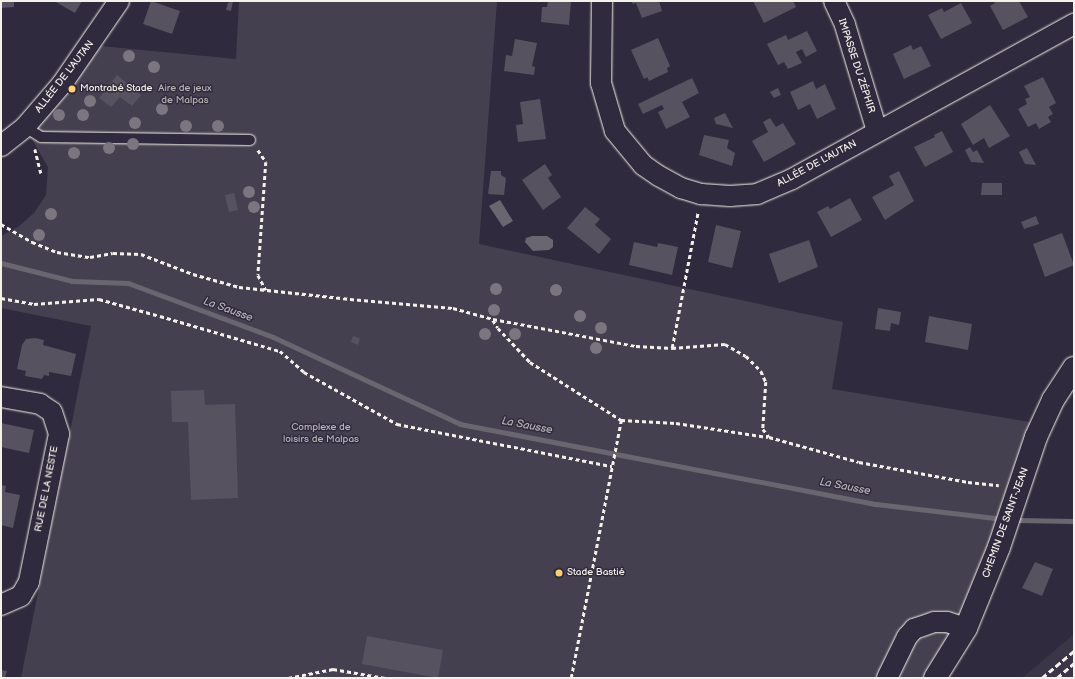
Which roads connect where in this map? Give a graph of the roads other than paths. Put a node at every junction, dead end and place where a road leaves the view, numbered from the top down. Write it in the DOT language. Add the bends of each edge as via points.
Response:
graph roads {
  1 [pos="119,1"];
  2 [pos="602,1"];
  3 [pos="834,1"];
  4 [pos="1074,24"];
  5 [pos="877,131"];
  6 [pos="13,137"];
  7 [pos="250,140"];
  8 [pos="1074,368"];
  9 [pos="1,397"];
  10 [pos="1,606"];
  11 [pos="966,628"];
  12 [pos="887,678"];
  13 [pos="935,678"];
  1 -- 6 [label="street, ALLÉE DE L'AUTAN" via="73,69"];
  2 -- 5 [label="street, ALLÉE DE L'AUTAN" via="601,83 616,130 643,165 681,188 701,194 757,194 792,179"];
  3 -- 5 [label="street, IMPASSE DU ZÉPHIR" via="845,25"];
  4 -- 5 [label="street, ALLÉE DE L'AUTAN"];
  6 -- 7 [label="lane"];
  8 -- 11 [label="street, CHEMIN DE SAINT-JEAN" via="1054,400 1009,494 1006,529"];
  9 -- 10 [label="street, RUE DE LA NESTE" via="40,404 52,412 59,434 29,582 21,596"];
  11 -- 12 [label="street" via="947,622 934,622 914,629 907,637"];
  11 -- 13 [label="street, CHEMIN DE SAINT-JEAN"];
}
